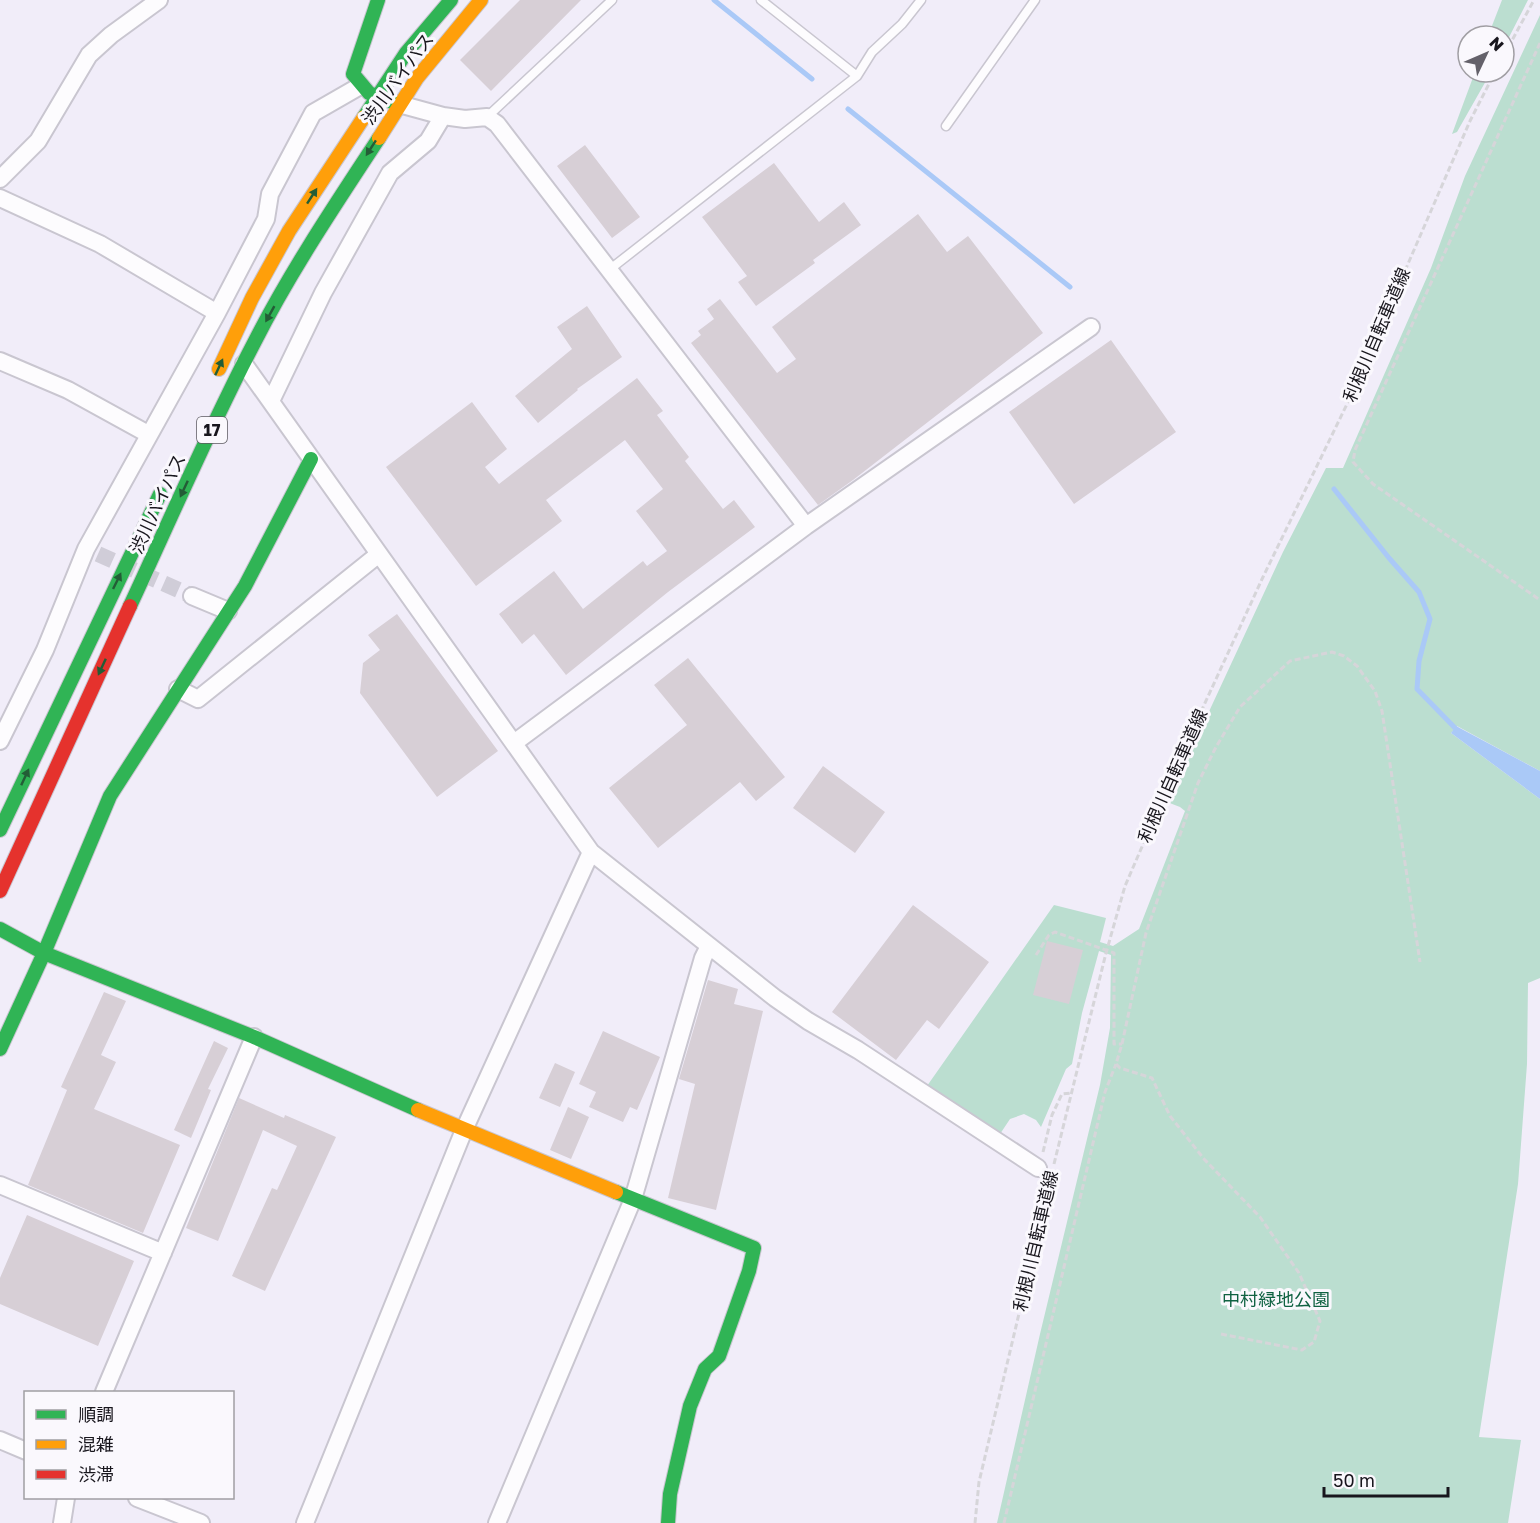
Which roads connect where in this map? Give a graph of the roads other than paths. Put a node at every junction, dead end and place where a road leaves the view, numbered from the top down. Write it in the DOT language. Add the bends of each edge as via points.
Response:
graph roads {
  1 [pos="159,0"];
  2 [pos="378,0"];
  3 [pos="451,0"];
  4 [pos="481,0"];
  5 [pos="612,0"];
  6 [pos="761,0"];
  7 [pos="921,0"];
  8 [pos="1035,0"];
  9 [pos="857,76"];
  10 [pos="360,86"];
  11 [pos="375,98"];
  12 [pos="399,104"];
  13 [pos="443,116"];
  14 [pos="487,117"];
  15 [pos="946,126"];
  16 [pos="0,179"];
  17 [pos="0,198"];
  18 [pos="609,270"];
  19 [pos="217,313"];
  20 [pos="1091,327"];
  21 [pos="0,361"];
  22 [pos="244,364"];
  23 [pos="211,384"];
  24 [pos="271,401"];
  25 [pos="148,434"];
  26 [pos="312,459"];
  27 [pos="166,481"];
  28 [pos="806,526"];
  29 [pos="379,554"];
  30 [pos="192,596"];
  31 [pos="228,611"];
  32 [pos="178,689"];
  33 [pos="0,741"];
  34 [pos="514,743"];
  35 [pos="0,830"];
  36 [pos="591,852"];
  37 [pos="0,891"];
  38 [pos="0,929"];
  39 [pos="709,946"];
  40 [pos="44,953"];
  41 [pos="254,1037"];
  42 [pos="0,1049"];
  43 [pos="464,1130"];
  44 [pos="1038,1168"];
  45 [pos="0,1185"];
  46 [pos="633,1199"];
  47 [pos="163,1253"];
  48 [pos="104,1391"];
  49 [pos="0,1440"];
  50 [pos="24,1450"];
  51 [pos="66,1499"];
  52 [pos="142,1499"];
  53 [pos="62,1523"];
  54 [pos="201,1523"];
  55 [pos="305,1523"];
  56 [pos="497,1523"];
  57 [pos="668,1523"];
  1 -- 16 [label="street" via="89,55 38,141"];
  2 -- 10 [label="main road" via="353,74"];
  3 -- 11 [label="main road, 渋川バイパス" via="406,53"];
  4 -- 12 [label="main road, 渋川バイパス / 17"];
  5 -- 14 [label="lane"];
  6 -- 9 [label="lane"];
  7 -- 9 [label="lane" via="872,52"];
  8 -- 15 [label="lane"];
  9 -- 18 [label="lane"];
  10 -- 11 [label="main road"];
  10 -- 19 [label="street" via="313,113 270,194 266,219"];
  11 -- 12 [label="main road"];
  23 -- 11 [label="main road, 渋川バイパス, one-way" via="289,231"];
  12 -- 13 [label="street"];
  12 -- 22 [label="main road, 渋川バイパス / 17, one-way" via="307,249"];
  13 -- 14 [label="street"];
  13 -- 24 [label="street" via="428,141 390,173 323,293"];
  14 -- 18 [label="street" via="497,124"];
  17 -- 19 [label="street" via="100,244"];
  18 -- 28 [label="street"];
  19 -- 25 [label="street"];
  20 -- 28 [label="street"];
  21 -- 25 [label="street" via="68,390"];
  22 -- 24 [label="street"];
  22 -- 37 [label="main road, 渋川バイパス / 17, one-way"];
  24 -- 26 [label="street"];
  25 -- 33 [label="street"];
  26 -- 29 [label="street"];
  26 -- 31 [label="main road"];
  35 -- 27 [label="main road, 渋川バイパス, one-way"];
  28 -- 34 [label="street"];
  29 -- 32 [label="street" via="198,699"];
  29 -- 34 [label="street"];
  30 -- 31 [label="street"];
  31 -- 32 [label="main road"];
  32 -- 40 [label="main road" via="110,796"];
  34 -- 36 [label="street"];
  36 -- 39 [label="street"];
  36 -- 43 [label="street"];
  38 -- 40 [label="main road"];
  39 -- 44 [label="street" via="808,1021"];
  39 -- 46 [label="street"];
  40 -- 41 [label="main road"];
  40 -- 42 [label="main road"];
  41 -- 43 [label="main road"];
  41 -- 47 [label="street"];
  43 -- 46 [label="main road"];
  43 -- 55 [label="street"];
  45 -- 47 [label="street"];
  46 -- 56 [label="street"];
  46 -- 57 [label="main road" via="754,1248 719,1356 705,1369 690,1406 670,1494"];
  47 -- 48 [label="street"];
  49 -- 50 [label="street"];
  51 -- 53 [label="street"];
  52 -- 54 [label="street"];
}
